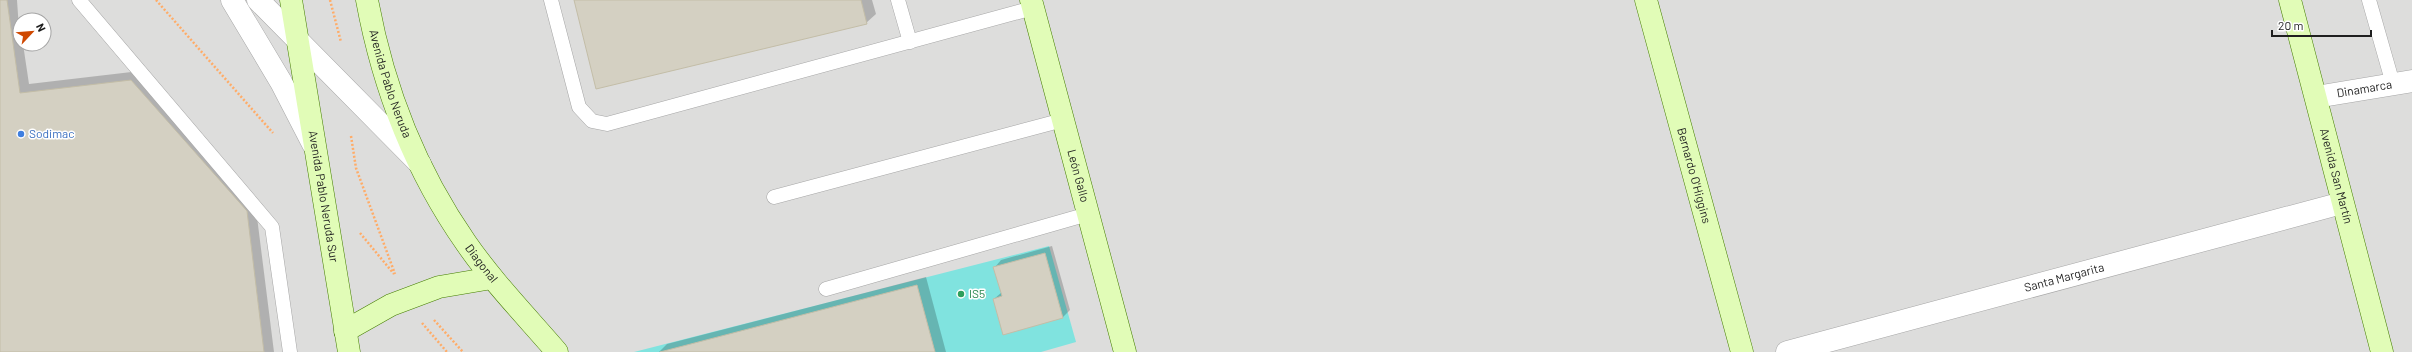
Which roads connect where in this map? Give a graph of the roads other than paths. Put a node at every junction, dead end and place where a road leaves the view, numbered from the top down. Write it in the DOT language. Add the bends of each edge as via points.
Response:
graph roads {
  1 [pos="79,0"];
  2 [pos="232,0"];
  3 [pos="258,0"];
  4 [pos="291,0"];
  5 [pos="368,0"];
  6 [pos="551,0"];
  7 [pos="898,0"];
  8 [pos="1646,0"];
  9 [pos="2290,0"];
  10 [pos="2369,0"];
  11 [pos="1032,4"];
  12 [pos="296,40"];
  13 [pos="910,42"];
  14 [pos="2402,82"];
  15 [pos="2316,97"];
  16 [pos="1064,120"];
  17 [pos="314,146"];
  18 [pos="420,165"];
  19 [pos="774,197"];
  20 [pos="2342,203"];
  21 [pos="1088,214"];
  22 [pos="492,278"];
  23 [pos="826,289"];
  24 [pos="347,342"];
  25 [pos="290,352"];
  26 [pos="557,352"];
  27 [pos="1125,352"];
  28 [pos="1742,352"];
  29 [pos="1787,352"];
  30 [pos="2382,352"];
  1 -- 25 [label="lane" via="272,227"];
  2 -- 17 [label="street" via="281,82"];
  3 -- 12 [label="street"];
  4 -- 12 [label="street"];
  5 -- 18 [label="street, Avenida Pablo Neruda" via="386,77 401,122"];
  6 -- 13 [label="lane" via="579,107 592,121 607,124"];
  7 -- 13 [label="lane"];
  8 -- 28 [label="street, Bernardo O'Higgins"];
  9 -- 15 [label="street, Avenida San Martín"];
  10 -- 14 [label="lane"];
  11 -- 13 [label="lane"];
  11 -- 16 [label="street, León Gallo"];
  12 -- 17 [label="street, Avenida Pablo Neruda Sur"];
  12 -- 18 [label="street"];
  14 -- 15 [label="street, Dinamarca"];
  15 -- 20 [label="street, Avenida San Martín"];
  16 -- 19 [label="lane"];
  16 -- 21 [label="street, León Gallo"];
  17 -- 24 [label="street, Avenida Pablo Neruda Sur"];
  18 -- 22 [label="street, Diagonal" via="442,205"];
  20 -- 29 [label="street, Santa Margarita"];
  20 -- 30 [label="street, Avenida San Martín"];
  21 -- 23 [label="lane"];
  21 -- 27 [label="street, León Gallo"];
  22 -- 24 [label="street" via="439,287 392,305"];
  22 -- 26 [label="street, Diagonal"];
}
